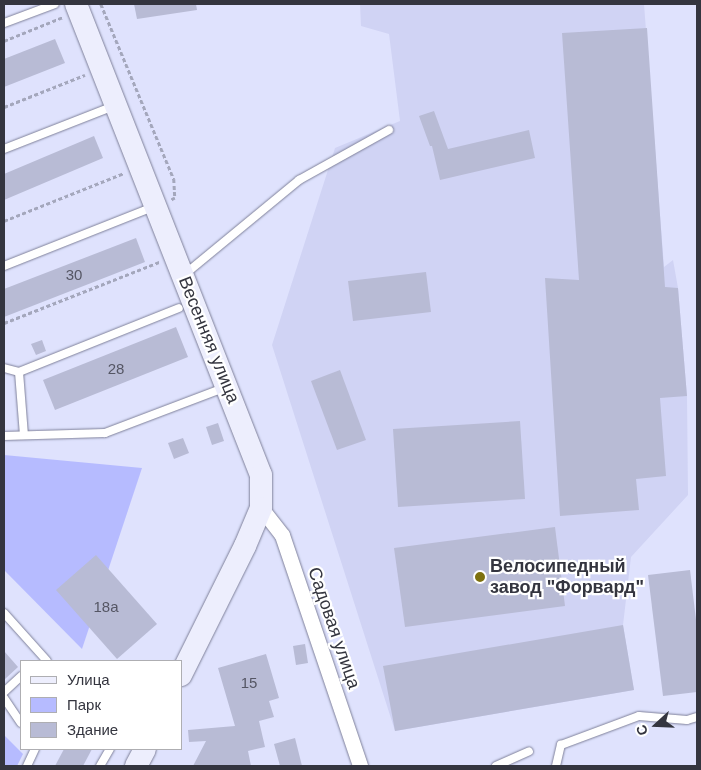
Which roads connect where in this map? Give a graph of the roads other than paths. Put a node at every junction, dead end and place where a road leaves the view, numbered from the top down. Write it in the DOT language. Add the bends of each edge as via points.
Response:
graph roads {
  1 [pos="55,4"];
  2 [pos="78,7"];
  3 [pos="4,24"];
  4 [pos="116,105"];
  5 [pos="389,130"];
  6 [pos="4,149"];
  7 [pos="156,206"];
  8 [pos="4,266"];
  9 [pos="184,275"];
  10 [pos="179,308"];
  11 [pos="4,368"];
  12 [pos="19,372"];
  13 [pos="228,386"];
  14 [pos="24,435"];
  15 [pos="4,436"];
  16 [pos="261,508"];
  17 [pos="4,613"];
  18 [pos="43,660"];
  19 [pos="182,673"];
  20 [pos="20,677"];
  21 [pos="4,692"];
  22 [pos="4,698"];
  23 [pos="697,718"];
  24 [pos="20,722"];
  25 [pos="35,750"];
  26 [pos="109,750"];
  27 [pos="144,750"];
  28 [pos="529,751"];
  29 [pos="27,766"];
  30 [pos="100,766"];
  31 [pos="136,766"];
  32 [pos="360,766"];
  33 [pos="496,766"];
  34 [pos="556,766"];
  1 -- 3 [label="lane"];
  2 -- 4 [label="street, Весенняя улица"];
  4 -- 6 [label="lane"];
  4 -- 7 [label="street, Весенняя улица"];
  5 -- 9 [label="lane" via="299,180"];
  7 -- 8 [label="lane"];
  7 -- 9 [label="street, Весенняя улица"];
  9 -- 13 [label="street, Весенняя улица"];
  10 -- 12 [label="lane"];
  11 -- 12 [label="lane"];
  12 -- 14 [label="lane"];
  13 -- 14 [label="lane" via="105,433"];
  13 -- 16 [label="street, Весенняя улица" via="261,475"];
  14 -- 15 [label="lane"];
  16 -- 19 [label="street, Весенняя улица"];
  16 -- 32 [label="street, Садовая улица" via="282,534"];
  17 -- 18 [label="lane"];
  20 -- 21 [label="lane"];
  22 -- 24 [label="lane"];
  23 -- 34 [label="lane" via="639,716 561,745"];
  25 -- 29 [label="lane"];
  26 -- 30 [label="lane"];
  27 -- 31 [label="street"];
  28 -- 33 [label="lane"];
}
